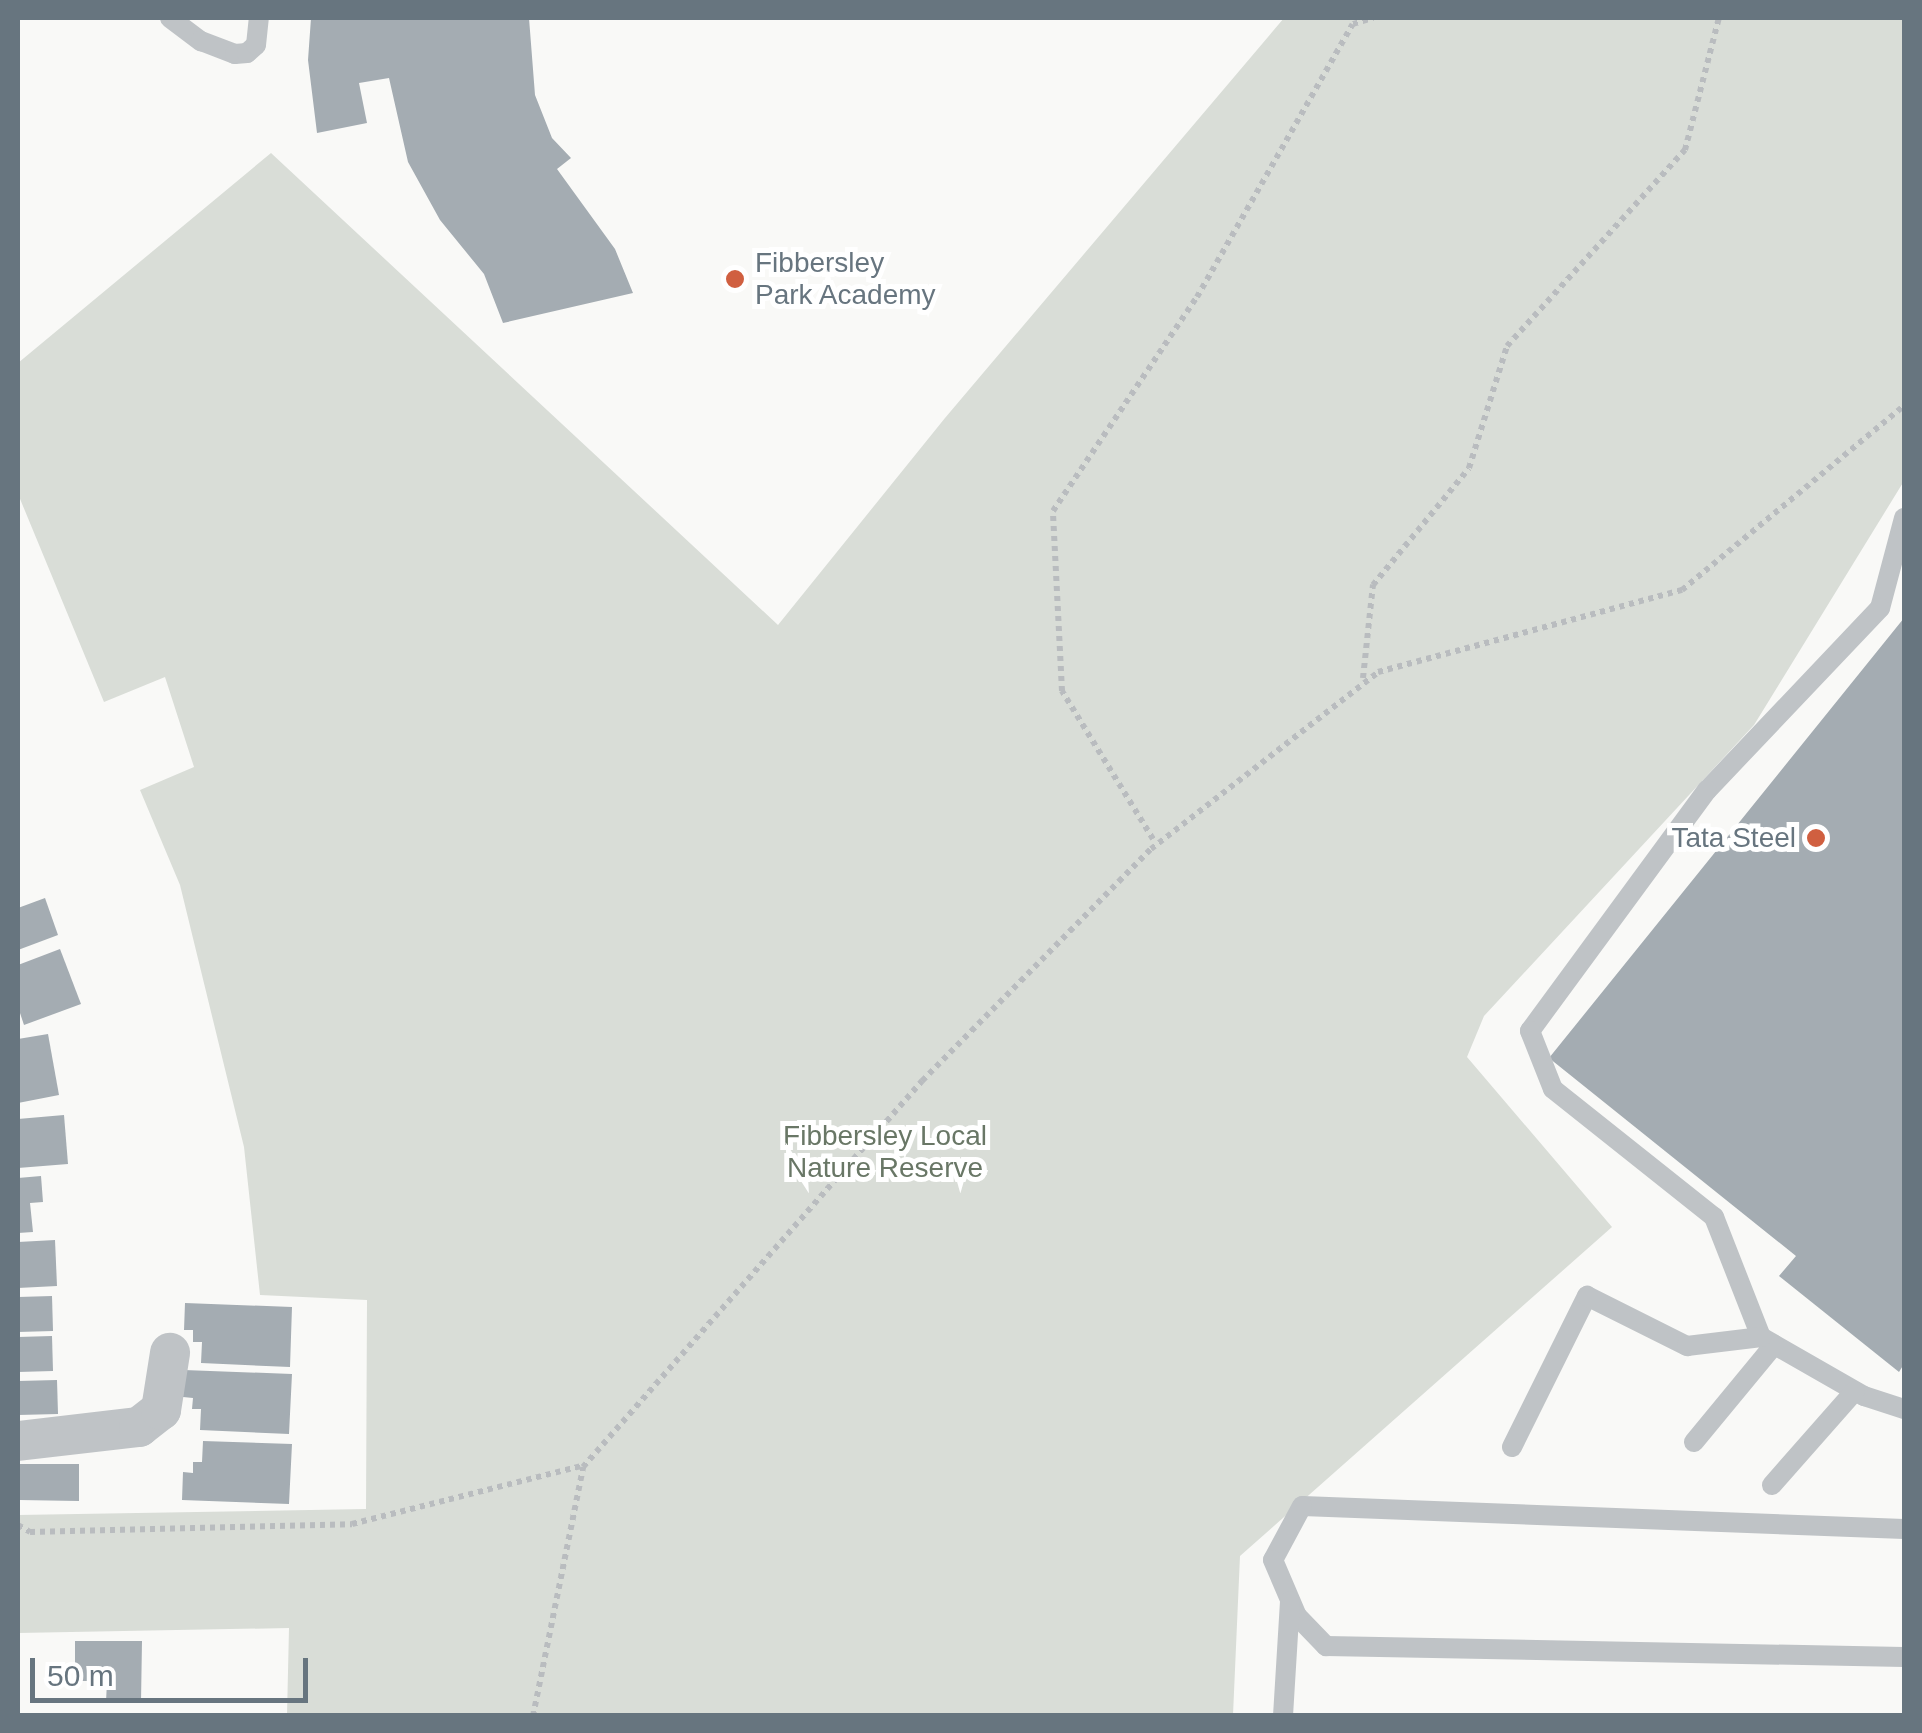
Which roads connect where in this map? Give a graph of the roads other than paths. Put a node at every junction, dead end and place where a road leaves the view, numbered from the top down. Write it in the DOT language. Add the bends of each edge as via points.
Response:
graph roads {
  1 [pos="170,18"];
  2 [pos="259,18"];
  3 [pos="1904,518"];
  4 [pos="1768,1341"];
  5 [pos="170,1354"];
  6 [pos="1855,1391"];
  7 [pos="1904,1410"];
  8 [pos="18,1440"];
  9 [pos="1694,1442"];
  10 [pos="1512,1447"];
  11 [pos="1772,1485"];
  12 [pos="1904,1529"];
  13 [pos="1290,1599"];
  14 [pos="1904,1657"];
  15 [pos="1283,1716"];
  1 -- 2 [label="lane" via="201,41 235,54 256,45"];
  3 -- 4 [label="lane" via="1880,608 1707,790 1530,1031 1553,1089 1714,1217"];
  4 -- 6 [label="lane"];
  4 -- 9 [label="lane"];
  4 -- 10 [label="lane" via="1686,1346 1587,1296"];
  5 -- 8 [label="street" via="161,1410 139,1427"];
  6 -- 7 [label="lane"];
  6 -- 11 [label="lane"];
  12 -- 13 [label="lane" via="1302,1506 1273,1560"];
  13 -- 14 [label="lane" via="1326,1646"];
  13 -- 15 [label="lane"];
}
